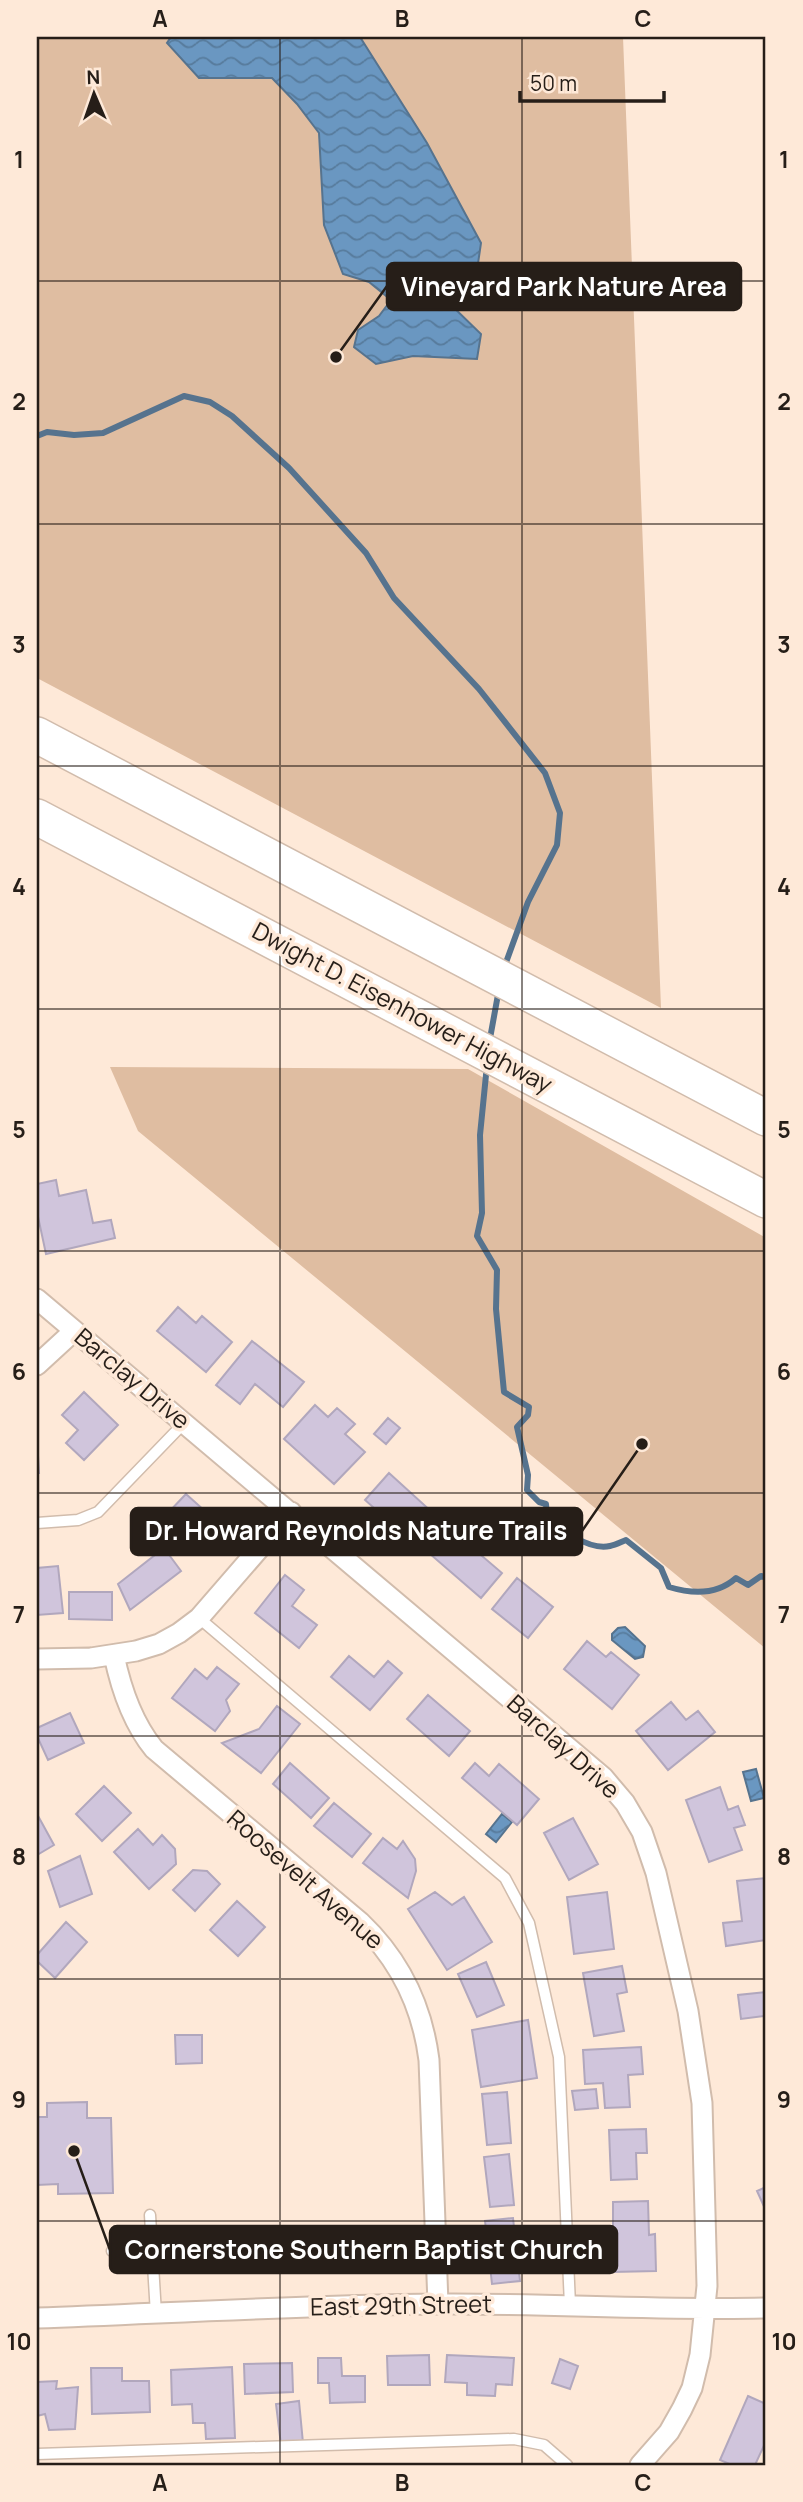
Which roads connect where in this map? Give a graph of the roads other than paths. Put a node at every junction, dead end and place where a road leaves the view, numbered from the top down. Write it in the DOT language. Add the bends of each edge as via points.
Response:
graph roads {
  1 [pos="37,735"];
  2 [pos="37,817"];
  3 [pos="766,1118"];
  4 [pos="766,1200"];
  5 [pos="37,1299"];
  6 [pos="74,1331"];
  7 [pos="37,1365"];
  8 [pos="184,1422"];
  9 [pos="290,1512"];
  10 [pos="37,1523"];
  11 [pos="200,1618"];
  12 [pos="114,1656"];
  13 [pos="37,1659"];
  14 [pos="150,2215"];
  15 [pos="152,2249"];
  16 [pos="112,2251"];
  17 [pos="438,2304"];
  18 [pos="570,2305"];
  19 [pos="766,2308"];
  20 [pos="706,2310"];
  21 [pos="156,2314"];
  22 [pos="37,2318"];
  23 [pos="37,2454"];
  24 [pos="567,2465"];
  25 [pos="640,2465"];
  1 -- 3 [label="highway"];
  2 -- 4 [label="highway, Dwight D. Eisenhower Highway"];
  5 -- 6 [label="street, Barclay Drive"];
  6 -- 7 [label="street"];
  6 -- 8 [label="street, Barclay Drive"];
  8 -- 9 [label="street, Barclay Drive"];
  8 -- 10 [label="lane" via="98,1512 78,1520"];
  9 -- 11 [label="street"];
  9 -- 20 [label="street, Barclay Drive" via="603,1777 642,1832 696,2057 702,2103"];
  11 -- 12 [label="street" via="159,1644"];
  11 -- 18 [label="lane" via="505,1878 529,1923 559,2057"];
  12 -- 13 [label="street"];
  12 -- 17 [label="street, Roosevelt Avenue" via="135,1721 154,1749 360,1922 388,1952 409,1987 422,2021 429,2060"];
  14 -- 15 [label="lane"];
  15 -- 16 [label="lane"];
  15 -- 21 [label="lane"];
  17 -- 18 [label="street, East 29th Street"];
  17 -- 21 [label="street, East 29th Street"];
  18 -- 20 [label="street, East 29th Street"];
  19 -- 20 [label="street, East 29th Street"];
  20 -- 25 [label="street, Barclay Drive" via="692,2388 669,2432"];
  21 -- 22 [label="street, East 29th Street"];
  23 -- 24 [label="lane" via="514,2439 544,2445"];
}
